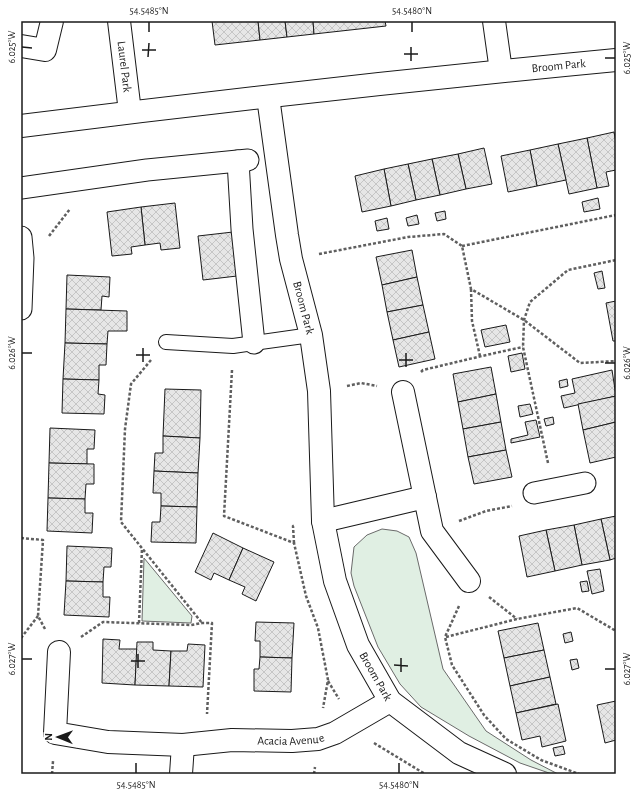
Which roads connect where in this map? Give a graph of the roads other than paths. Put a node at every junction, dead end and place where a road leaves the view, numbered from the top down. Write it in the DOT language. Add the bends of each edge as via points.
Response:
graph roads {
  1 [pos="52,21"];
  2 [pos="119,21"];
  3 [pos="494,21"];
  4 [pos="21,46"];
  5 [pos="616,60"];
  6 [pos="501,71"];
  7 [pos="268,97"];
  8 [pos="130,112"];
  9 [pos="21,126"];
  10 [pos="21,188"];
  11 [pos="21,237"];
  12 [pos="21,309"];
  13 [pos="311,335"];
  14 [pos="166,342"];
  15 [pos="254,343"];
  16 [pos="403,392"];
  17 [pos="585,483"];
  18 [pos="534,494"];
  19 [pos="425,497"];
  20 [pos="323,521"];
  21 [pos="469,581"];
  22 [pos="59,652"];
  23 [pos="390,701"];
  24 [pos="183,745"];
  25 [pos="181,774"];
  26 [pos="505,774"];
  1 -- 4 [label="street" via="46,50"];
  2 -- 8 [label="street, Laurel Park"];
  3 -- 6 [label="street"];
  5 -- 6 [label="street, Broom Park"];
  6 -- 7 [label="street, Broom Park"];
  7 -- 8 [label="street, Broom Park"];
  7 -- 13 [label="street, Broom Park" via="291,259"];
  8 -- 9 [label="street, Broom Park"];
  10 -- 15 [label="street" via="243,160 242,229"];
  11 -- 12 [label="street"];
  13 -- 15 [label="lane"];
  13 -- 20 [label="street, Broom Park" via="319,391"];
  14 -- 15 [label="lane" via="233,346"];
  16 -- 19 [label="street"];
  17 -- 18 [label="street"];
  19 -- 20 [label="street"];
  19 -- 21 [label="street" via="432,531"];
  20 -- 23 [label="street, Broom Park" via="335,581 358,645"];
  22 -- 24 [label="street, Acacia Avenue" via="55,733 108,742"];
  23 -- 24 [label="street, Acacia Avenue" via="335,733 318,739 232,740"];
  23 -- 26 [label="street, Broom Park" via="459,753"];
  24 -- 25 [label="street"];
}
